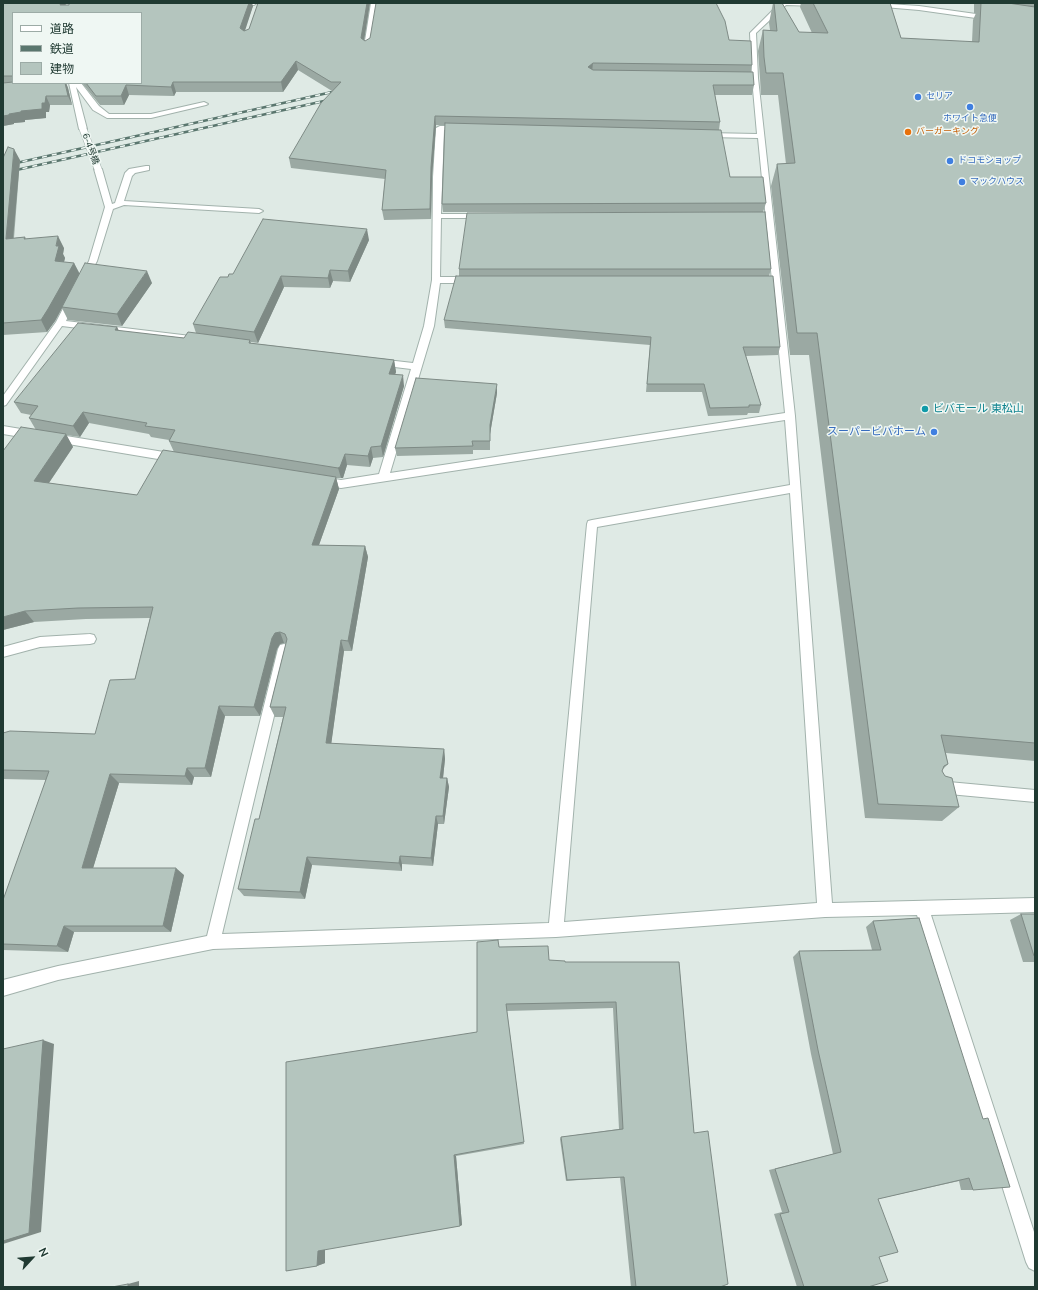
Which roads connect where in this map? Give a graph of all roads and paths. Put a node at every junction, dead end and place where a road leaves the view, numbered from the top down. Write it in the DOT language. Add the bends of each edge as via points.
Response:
graph roads {
  1 [pos="229,3"];
  2 [pos="259,3"];
  3 [pos="374,3"];
  4 [pos="822,4"];
  5 [pos="868,5"];
  6 [pos="256,6"];
  7 [pos="994,19"];
  8 [pos="366,47"];
  9 [pos="71,84"];
  10 [pos="72,84"];
  11 [pos="204,104"];
  12 [pos="471,129"];
  13 [pos="698,134"];
  14 [pos="760,136"];
  15 [pos="146,168"];
  16 [pos="119,204"];
  17 [pos="109,207"];
  18 [pos="259,211"];
  19 [pos="437,216"];
  20 [pos="492,216"];
  21 [pos="436,280"];
  22 [pos="483,280"];
  23 [pos="60,322"];
  24 [pos="211,341"];
  25 [pos="369,361"];
  26 [pos="417,367"];
  27 [pos="3,403"];
  28 [pos="790,416"];
  29 [pos="3,430"];
  30 [pos="184,459"];
  31 [pos="383,478"];
  32 [pos="309,479"];
  33 [pos="794,488"];
  34 [pos="90,639"];
  35 [pos="284,649"];
  36 [pos="3,652"];
  37 [pos="935,786"];
  38 [pos="1035,796"];
  39 [pos="1035,905"];
  40 [pos="922,908"];
  41 [pos="825,910"];
  42 [pos="556,930"];
  43 [pos="213,942"];
  44 [pos="3,988"];
  45 [pos="1035,1262"];
  1 -- 6 [label="street"];
  2 -- 6 [label="street"];
  3 -- 8 [label="street"];
  4 -- 14 [label="street" via="784,3 753,33 751,78"];
  5 -- 7 [label="street" via="919,8"];
  9 -- 17 [label="street, 6-4号橋, bridge"];
  10 -- 11 [label="street" via="107,116 151,116"];
  12 -- 19 [label="street" via="440,128"];
  13 -- 14 [label="street"];
  14 -- 28 [label="street" via="771,280"];
  15 -- 16 [label="street" via="132,171 128,175"];
  16 -- 17 [label="street"];
  16 -- 18 [label="street"];
  17 -- 23 [label="street" via="93,261"];
  19 -- 20 [label="street"];
  19 -- 21 [label="street"];
  21 -- 22 [label="street"];
  21 -- 26 [label="street" via="429,326"];
  23 -- 24 [label="street"];
  23 -- 27 [label="street"];
  25 -- 26 [label="street"];
  26 -- 31 [label="street"];
  28 -- 31 [label="street"];
  28 -- 33 [label="street"];
  29 -- 30 [label="street"];
  31 -- 32 [label="street" via="341,484"];
  33 -- 41 [label="street"];
  33 -- 42 [label="street" via="592,524"];
  34 -- 36 [label="street" via="40,642"];
  35 -- 43 [label="street"];
  37 -- 38 [label="street"];
  39 -- 40 [label="street"];
  40 -- 41 [label="street"];
  40 -- 45 [label="street"];
  41 -- 42 [label="street"];
  42 -- 43 [label="street"];
  43 -- 44 [label="street" via="58,973"];
}
